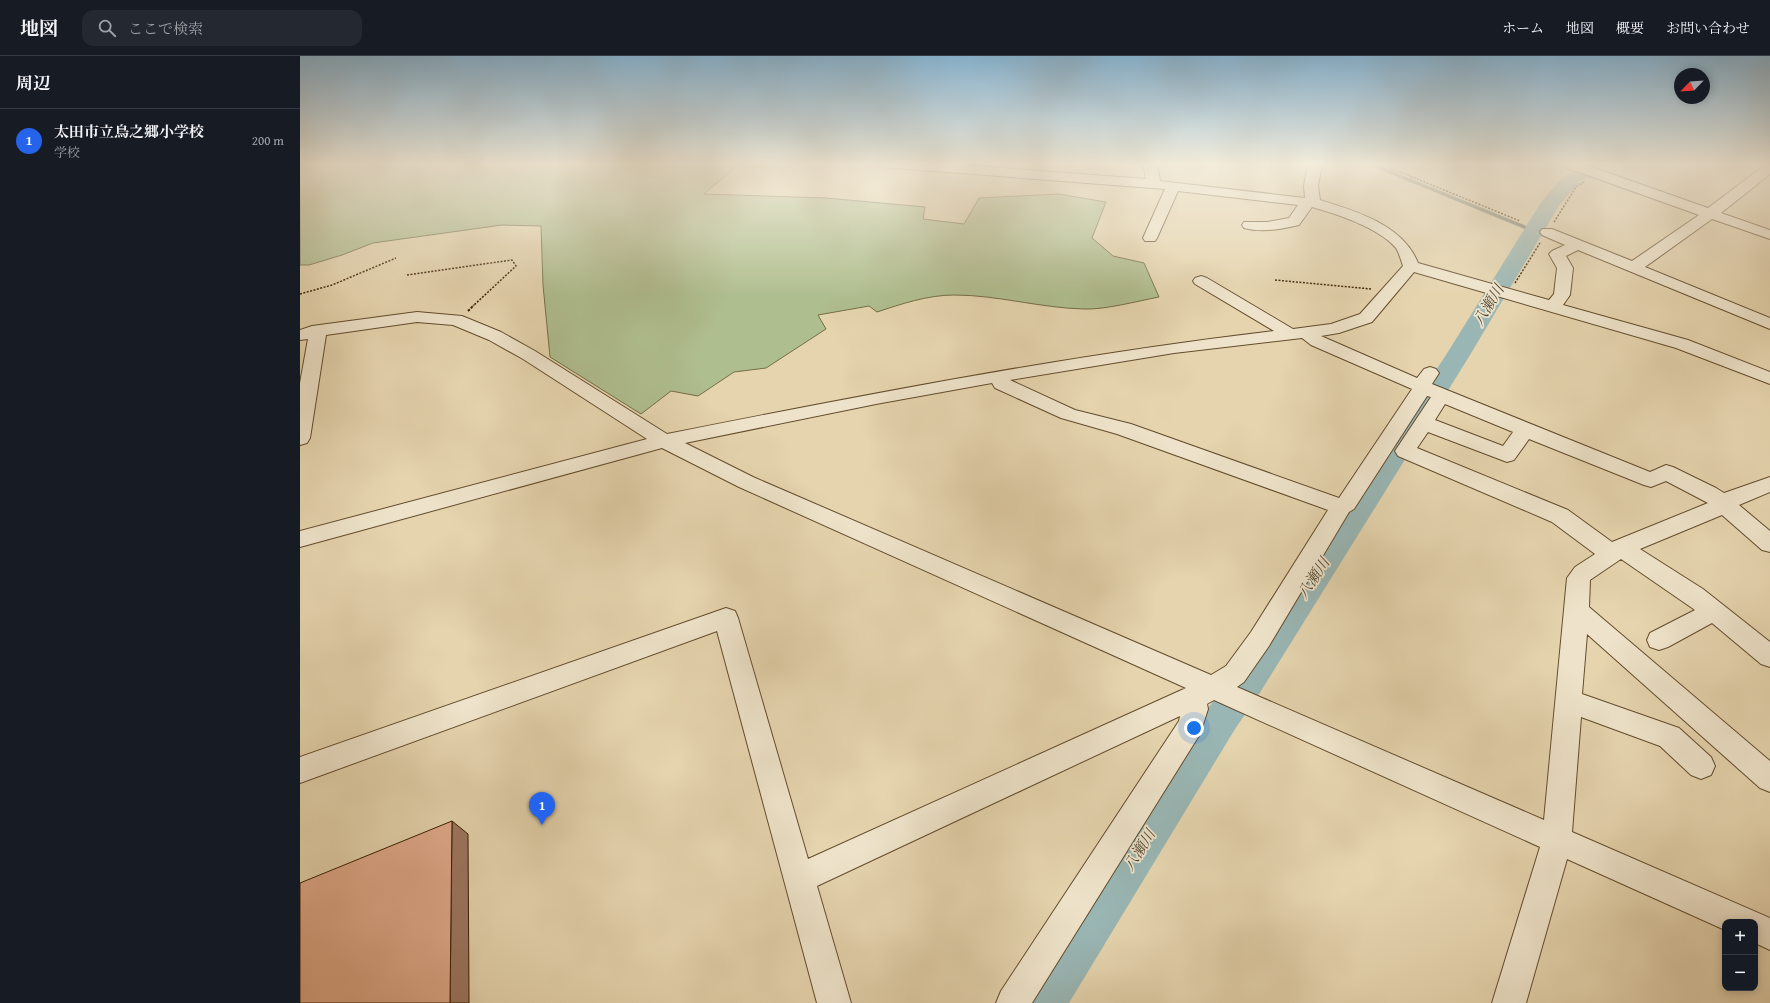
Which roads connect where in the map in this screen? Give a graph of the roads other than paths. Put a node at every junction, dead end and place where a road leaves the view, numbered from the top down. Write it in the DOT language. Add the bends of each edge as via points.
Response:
graph roads {
  1 [pos="1164,207"];
  2 [pos="1307,207"];
  3 [pos="1325,207"];
  4 [pos="1691,207"];
  5 [pos="1719,207"];
  6 [pos="1710,214"];
  7 [pos="1249,224"];
  8 [pos="1547,232"];
  9 [pos="1770,235"];
  10 [pos="1150,238"];
  11 [pos="1578,245"];
  12 [pos="1411,266"];
  13 [pos="1633,268"];
  14 [pos="1201,281"];
  15 [pos="1553,306"];
  16 [pos="1770,324"];
  17 [pos="318,330"];
  18 [pos="1298,334"];
  19 [pos="300,335"];
  20 [pos="996,377"];
  21 [pos="1770,378"];
  22 [pos="1431,387"];
  23 [pos="1424,423"];
  24 [pos="1525,430"];
  25 [pos="300,438"];
  26 [pos="664,441"];
  27 [pos="1770,484"];
  28 [pos="1725,505"];
  29 [pos="1341,507"];
  30 [pos="300,539"];
  31 [pos="1770,544"];
  32 [pos="1617,551"];
  33 [pos="1577,611"];
  34 [pos="1714,611"];
  35 [pos="1658,640"];
  36 [pos="1770,656"];
  37 [pos="1210,693"];
  38 [pos="1570,701"];
  39 [pos="1701,766"];
  40 [pos="300,770"];
  41 [pos="1770,779"];
  42 [pos="1557,841"];
  43 [pos="798,879"];
  44 [pos="1736,919"];
  45 [pos="1758,928"];
  46 [pos="1770,934"];
  47 [pos="834,1003"];
  48 [pos="1013,1003"];
  49 [pos="1509,1003"];
  1 -- 10 [label="street"];
  2 -- 7 [label="street" via="1294,222 1267,226"];
  3 -- 12 [label="street" via="1364,222 1392,237 1403,247"];
  4 -- 6 [label="street"];
  5 -- 6 [label="street"];
  6 -- 9 [label="street"];
  6 -- 13 [label="street"];
  8 -- 11 [label="street"];
  11 -- 13 [label="street"];
  11 -- 15 [label="street" via="1557,254 1565,268 1562,295"];
  12 -- 15 [label="street"];
  12 -- 18 [label="street" via="1366,318 1333,329"];
  13 -- 16 [label="street"];
  14 -- 18 [label="street" via="1283,329"];
  15 -- 21 [label="street" via="1682,344"];
  17 -- 19 [label="street"];
  17 -- 25 [label="street"];
  17 -- 26 [label="street" via="417,317 456,320 489,333 529,355"];
  18 -- 20 [label="street" via="1174,348"];
  18 -- 22 [label="street"];
  20 -- 26 [label="street" via="876,398"];
  20 -- 29 [label="street" via="1002,384 1068,414 1124,428"];
  22 -- 23 [label="street"];
  22 -- 24 [label="street"];
  22 -- 29 [label="street" via="1421,390 1346,504"];
  23 -- 24 [label="street" via="1507,455"];
  23 -- 32 [label="street" via="1405,452 1560,516"];
  24 -- 28 [label="street" via="1651,480 1666,472 1709,493"];
  26 -- 30 [label="street"];
  26 -- 37 [label="street" via="746,482"];
  27 -- 28 [label="street" via="1734,497"];
  28 -- 31 [label="street"];
  28 -- 32 [label="street"];
  29 -- 37 [label="street" via="1256,645 1235,674"];
  32 -- 33 [label="street" via="1579,578"];
  32 -- 34 [label="street" via="1695,596"];
  33 -- 38 [label="street"];
  33 -- 41 [label="street"];
  34 -- 35 [label="street"];
  34 -- 36 [label="street"];
  37 -- 42 [label="street" via="1253,704"];
  37 -- 43 [label="street"];
  37 -- 48 [label="street" via="1195,709 1191,726"];
  38 -- 39 [label="street" via="1669,737"];
  38 -- 42 [label="street"];
  40 -- 43 [label="street" via="726,618"];
  42 -- 44 [label="street"];
  42 -- 49 [label="street"];
  43 -- 47 [label="street"];
  45 -- 46 [label="street"];
}
